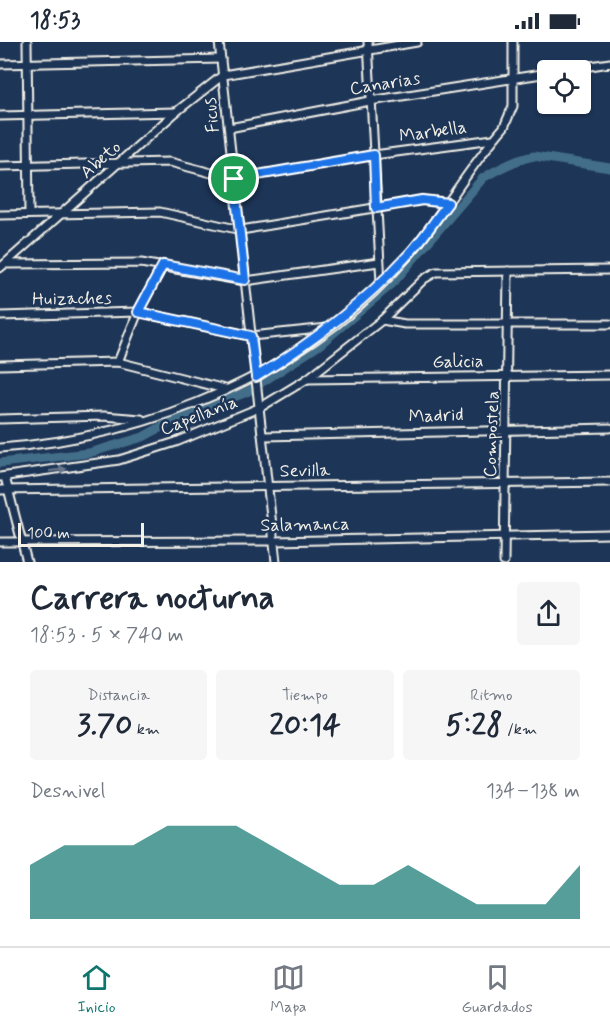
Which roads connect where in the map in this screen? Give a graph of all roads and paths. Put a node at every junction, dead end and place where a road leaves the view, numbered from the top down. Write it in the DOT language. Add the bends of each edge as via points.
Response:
graph roads {
  1 [pos="27,42"];
  2 [pos="219,42"];
  3 [pos="368,42"];
  4 [pos="417,42"];
  5 [pos="513,42"];
  6 [pos="369,51"];
  7 [pos="221,59"];
  8 [pos="610,63"];
  9 [pos="0,64"];
  10 [pos="27,64"];
  11 [pos="591,66"];
  12 [pos="223,75"];
  13 [pos="537,75"];
  14 [pos="513,80"];
  15 [pos="370,101"];
  16 [pos="176,112"];
  17 [pos="0,116"];
  18 [pos="29,116"];
  19 [pos="229,128"];
  20 [pos="493,139"];
  21 [pos="374,155"];
  22 [pos="122,163"];
  23 [pos="0,166"];
  24 [pos="29,166"];
  25 [pos="234,179"];
  26 [pos="448,203"];
  27 [pos="376,208"];
  28 [pos="29,214"];
  29 [pos="0,215"];
  30 [pos="60,216"];
  31 [pos="241,231"];
  32 [pos="379,262"];
  33 [pos="2,265"];
  34 [pos="163,265"];
  35 [pos="610,270"];
  36 [pos="508,271"];
  37 [pos="245,280"];
  38 [pos="381,283"];
  39 [pos="138,312"];
  40 [pos="0,315"];
  41 [pos="382,320"];
  42 [pos="610,324"];
  43 [pos="510,325"];
  44 [pos="330,327"];
  45 [pos="251,336"];
  46 [pos="118,362"];
  47 [pos="0,365"];
  48 [pos="610,375"];
  49 [pos="509,376"];
  50 [pos="256,379"];
  51 [pos="307,379"];
  52 [pos="226,390"];
  53 [pos="260,404"];
  54 [pos="0,419"];
  55 [pos="148,419"];
  56 [pos="610,428"];
  57 [pos="506,429"];
  58 [pos="264,435"];
  59 [pos="0,448"];
  60 [pos="2,477"];
  61 [pos="610,482"];
  62 [pos="505,483"];
  63 [pos="269,487"];
  64 [pos="0,490"];
  65 [pos="10,490"];
  66 [pos="610,534"];
  67 [pos="504,536"];
  68 [pos="274,541"];
  69 [pos="22,542"];
  70 [pos="0,543"];
  71 [pos="27,562"];
  72 [pos="276,562"];
  73 [pos="504,562"];
  1 -- 10 [label="street"];
  2 -- 7 [label="street, Ficus"];
  3 -- 6 [label="street"];
  4 -- 6 [label="street"];
  5 -- 14 [label="street"];
  6 -- 12 [label="street"];
  6 -- 15 [label="street"];
  7 -- 10 [label="street"];
  7 -- 12 [label="street, Ficus"];
  8 -- 11 [label="street"];
  9 -- 10 [label="street"];
  10 -- 18 [label="street"];
  12 -- 16 [label="street, Abeto"];
  12 -- 19 [label="street, Ficus"];
  13 -- 14 [label="street, Canarias"];
  14 -- 15 [label="street, Canarias"];
  14 -- 20 [label="street" via="512,115"];
  15 -- 19 [label="street, Canarias"];
  15 -- 21 [label="street"];
  16 -- 18 [label="street"];
  16 -- 22 [label="street, Abeto"];
  17 -- 18 [label="street"];
  18 -- 24 [label="street"];
  19 -- 25 [label="street, Ficus"];
  20 -- 21 [label="street, Marbella"];
  20 -- 26 [label="street"];
  21 -- 25 [label="street, Marbella"];
  21 -- 27 [label="street"];
  22 -- 24 [label="street"];
  22 -- 25 [label="street" via="170,162"];
  22 -- 30 [label="street, Abeto"];
  23 -- 24 [label="street"];
  24 -- 28 [label="street"];
  25 -- 31 [label="street, Ficus"];
  26 -- 27 [label="street" via="422,200"];
  26 -- 38 [label="street"];
  27 -- 31 [label="street"];
  27 -- 32 [label="street"];
  28 -- 29 [label="street"];
  28 -- 30 [label="street"];
  30 -- 31 [label="street" via="160,212"];
  30 -- 33 [label="street, Abeto"];
  31 -- 37 [label="street, Ficus"];
  32 -- 37 [label="street"];
  32 -- 38 [label="street"];
  33 -- 34 [label="street" via="115,261"];
  34 -- 37 [label="street"];
  34 -- 39 [label="street"];
  35 -- 36 [label="street"];
  36 -- 41 [label="street, Capellanía" via="436,272"];
  36 -- 43 [label="street, Compostela"];
  37 -- 45 [label="street, Ficus"];
  38 -- 44 [label="street, Capellanía"];
  39 -- 40 [label="street, Huizaches"];
  39 -- 45 [label="street, Huizaches"];
  39 -- 46 [label="street"];
  41 -- 43 [label="street" via="405,324"];
  41 -- 51 [label="street, Capellanía"];
  42 -- 43 [label="street"];
  43 -- 49 [label="street, Compostela"];
  44 -- 45 [label="street, Huizaches"];
  44 -- 50 [label="street, Capellanía"];
  45 -- 50 [label="street, Ficus"];
  46 -- 47 [label="street"];
  46 -- 52 [label="street"];
  48 -- 49 [label="street, Galicia"];
  49 -- 51 [label="street, Galicia"];
  49 -- 57 [label="street, Compostela"];
  50 -- 52 [label="street, Capellanía"];
  50 -- 53 [label="street, Ficus"];
  51 -- 53 [label="street, Capellanía"];
  52 -- 55 [label="street, Capellanía"];
  53 -- 58 [label="street, Ficus"];
  60 -- 53 [label="street, Capellanía, one-way" via="119,460 176,442"];
  54 -- 55 [label="street, Capellanía"];
  55 -- 59 [label="street, Capellanía" via="86,438"];
  56 -- 57 [label="street, Madrid"];
  57 -- 58 [label="street, Madrid"];
  57 -- 62 [label="street, Compostela"];
  58 -- 63 [label="street, Ficus"];
  60 -- 65 [label="street"];
  61 -- 62 [label="street, Sevilla"];
  62 -- 63 [label="street, Sevilla"];
  62 -- 67 [label="street, Compostela"];
  63 -- 65 [label="street, Sevilla"];
  63 -- 68 [label="street, Ficus"];
  64 -- 65 [label="street, Sevilla"];
  65 -- 69 [label="street"];
  66 -- 67 [label="street, Salamanca"];
  67 -- 68 [label="street, Salamanca"];
  67 -- 73 [label="street, Compostela"];
  68 -- 69 [label="street, Salamanca"];
  68 -- 72 [label="street, Ficus"];
  69 -- 70 [label="street, Salamanca"];
  69 -- 71 [label="street"];
}
